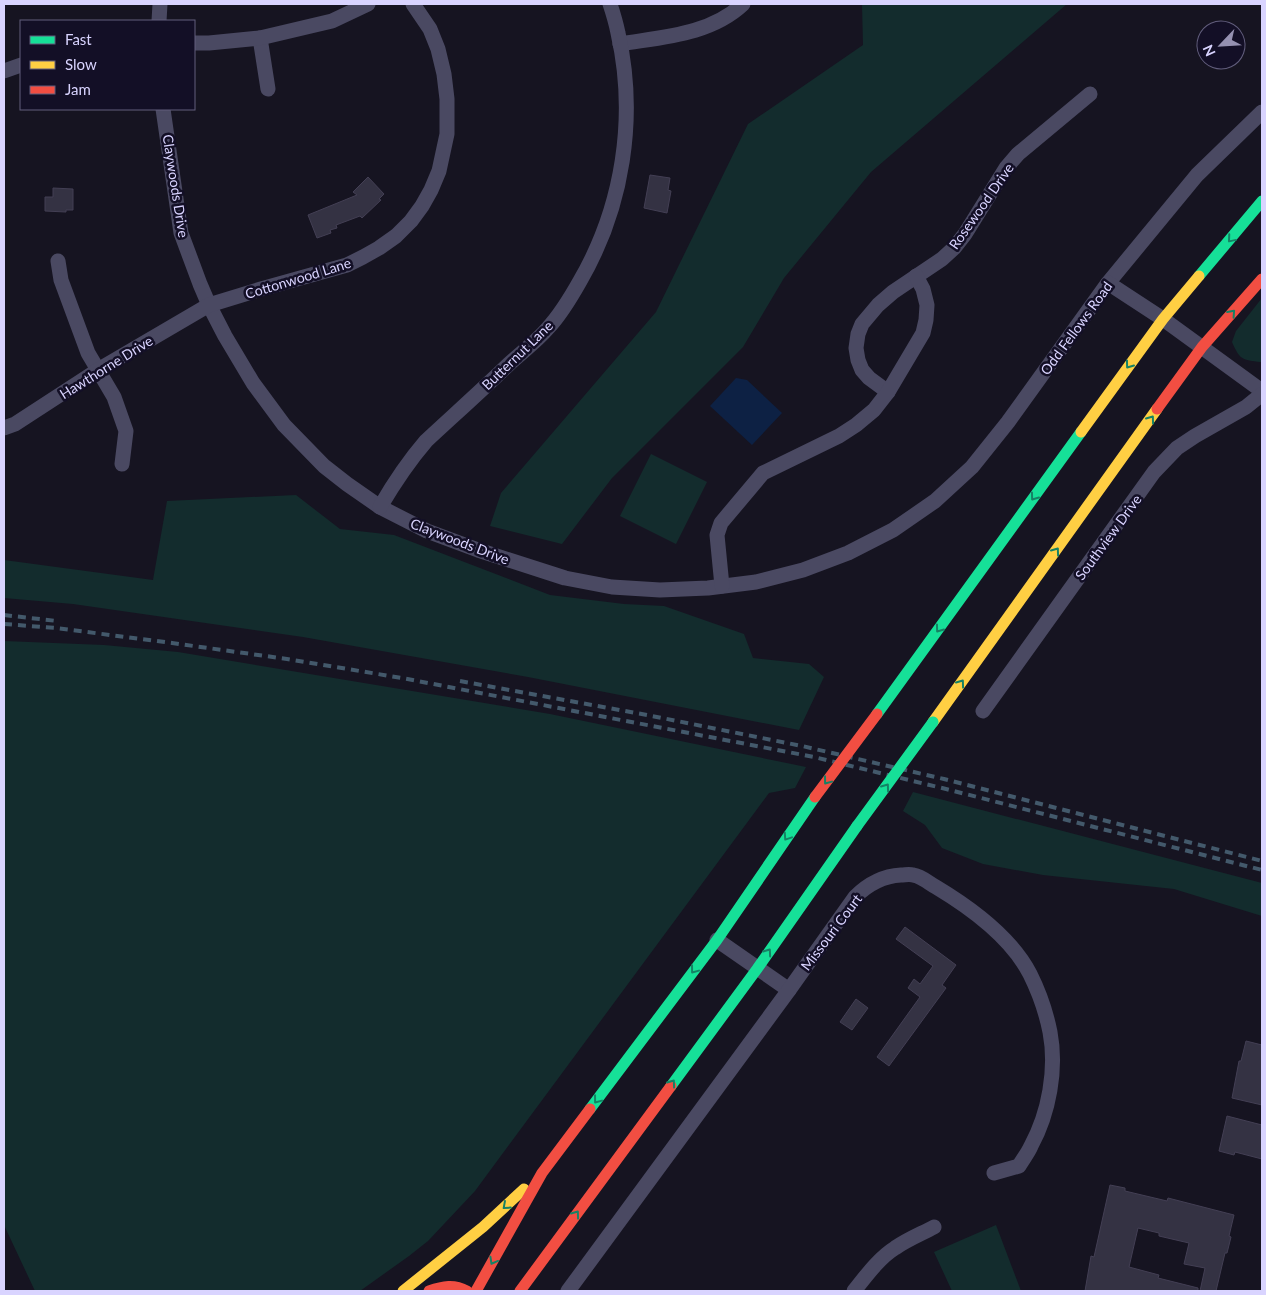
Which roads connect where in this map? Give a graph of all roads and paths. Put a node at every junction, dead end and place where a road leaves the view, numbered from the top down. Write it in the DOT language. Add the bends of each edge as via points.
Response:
graph roads {
  1 [pos="160,4"];
  2 [pos="368,4"];
  3 [pos="413,4"];
  4 [pos="610,4"];
  5 [pos="743,4"];
  6 [pos="160,20"];
  7 [pos="260,38"];
  8 [pos="195,43"];
  9 [pos="620,44"];
  10 [pos="20,65"];
  11 [pos="4,71"];
  12 [pos="268,89"];
  13 [pos="1090,94"];
  14 [pos="163,110"];
  15 [pos="1262,112"];
  16 [pos="1262,201"];
  17 [pos="58,261"];
  18 [pos="916,276"];
  19 [pos="1262,279"];
  20 [pos="1108,283"];
  21 [pos="209,305"];
  22 [pos="1163,319"];
  23 [pos="1202,347"];
  24 [pos="98,370"];
  25 [pos="888,392"];
  26 [pos="1262,392"];
  27 [pos="4,428"];
  28 [pos="122,464"];
  29 [pos="380,507"];
  30 [pos="882,536"];
  31 [pos="722,586"];
  32 [pos="983,710"];
  33 [pos="716,940"];
  34 [pos="757,968"];
  35 [pos="789,990"];
  36 [pos="542,1173"];
  37 [pos="994,1173"];
  38 [pos="934,1227"];
  39 [pos="547,1254"];
  40 [pos="514,1279"];
  41 [pos="403,1291"];
  42 [pos="429,1291"];
  43 [pos="467,1291"];
  44 [pos="476,1291"];
  45 [pos="520,1291"];
  46 [pos="568,1291"];
  47 [pos="854,1291"];
  1 -- 6 [label="street"];
  2 -- 7 [label="street" via="332,21"];
  3 -- 21 [label="street, Cottonwood Lane" via="438,48 447,99 447,134 439,171 422,206 396,236 363,258"];
  4 -- 9 [label="street, Butternut Lane"];
  5 -- 9 [label="street" via="699,30"];
  7 -- 8 [label="street"];
  7 -- 12 [label="street"];
  9 -- 29 [label="street, Butternut Lane" via="627,109 624,150 616,191 590,264 548,328 426,441 398,476"];
  10 -- 11 [label="street"];
  13 -- 18 [label="street, Rosewood Drive" via="1018,154 954,248"];
  14 -- 21 [label="street, Claywoods Drive" via="181,233"];
  15 -- 20 [label="street, Odd Fellows Road" via="1197,174"];
  16 -- 22 [label="main road, one-way"];
  17 -- 24 [label="street" via="61,280 88,353"];
  18 -- 25 [label="street" via="927,305 926,320 922,333"];
  18 -- 25 [label="street, Rosewood Drive" via="878,305 858,334 856,348 862,370"];
  23 -- 19 [label="main road, one-way"];
  20 -- 22 [label="street"];
  20 -- 30 [label="street, Odd Fellows Road" via="972,467 935,501"];
  21 -- 24 [label="street, Hawthorne Drive"];
  21 -- 29 [label="street, Claywoods Drive" via="253,383 284,425 324,466"];
  22 -- 23 [label="street"];
  22 -- 33 [label="main road, one-way, bridge" via="815,797"];
  23 -- 26 [label="street"];
  34 -- 23 [label="main road, one-way, bridge"];
  24 -- 27 [label="street, Hawthorne Drive"];
  24 -- 28 [label="street" via="114,397 126,431"];
  25 -- 31 [label="street" via="856,425 763,473 721,524 717,535"];
  26 -- 32 [label="street, Southview Drive" via="1246,407 1177,448 1160,465"];
  29 -- 31 [label="street, Claywoods Drive" via="427,531 565,578 612,587 660,590"];
  30 -- 31 [label="street, Claywoods Drive" via="803,570 756,582"];
  33 -- 34 [label="street"];
  33 -- 36 [label="main road, one-way"];
  34 -- 35 [label="street"];
  39 -- 34 [label="main road, one-way"];
  35 -- 37 [label="street, Missouri Court" via="855,897 884,877 913,875 926,880 986,922 1030,974 1044,1006 1052,1049 1048,1101 1032,1146 1020,1166"];
  35 -- 46 [label="street, Missouri Court"];
  36 -- 41 [label="main road, one-way"];
  36 -- 44 [label="main road, one-way"];
  38 -- 47 [label="street" via="894,1248"];
  39 -- 40 [label="main road"];
  39 -- 45 [label="main road"];
  42 -- 43 [label="main road" via="457,1285"];
}
